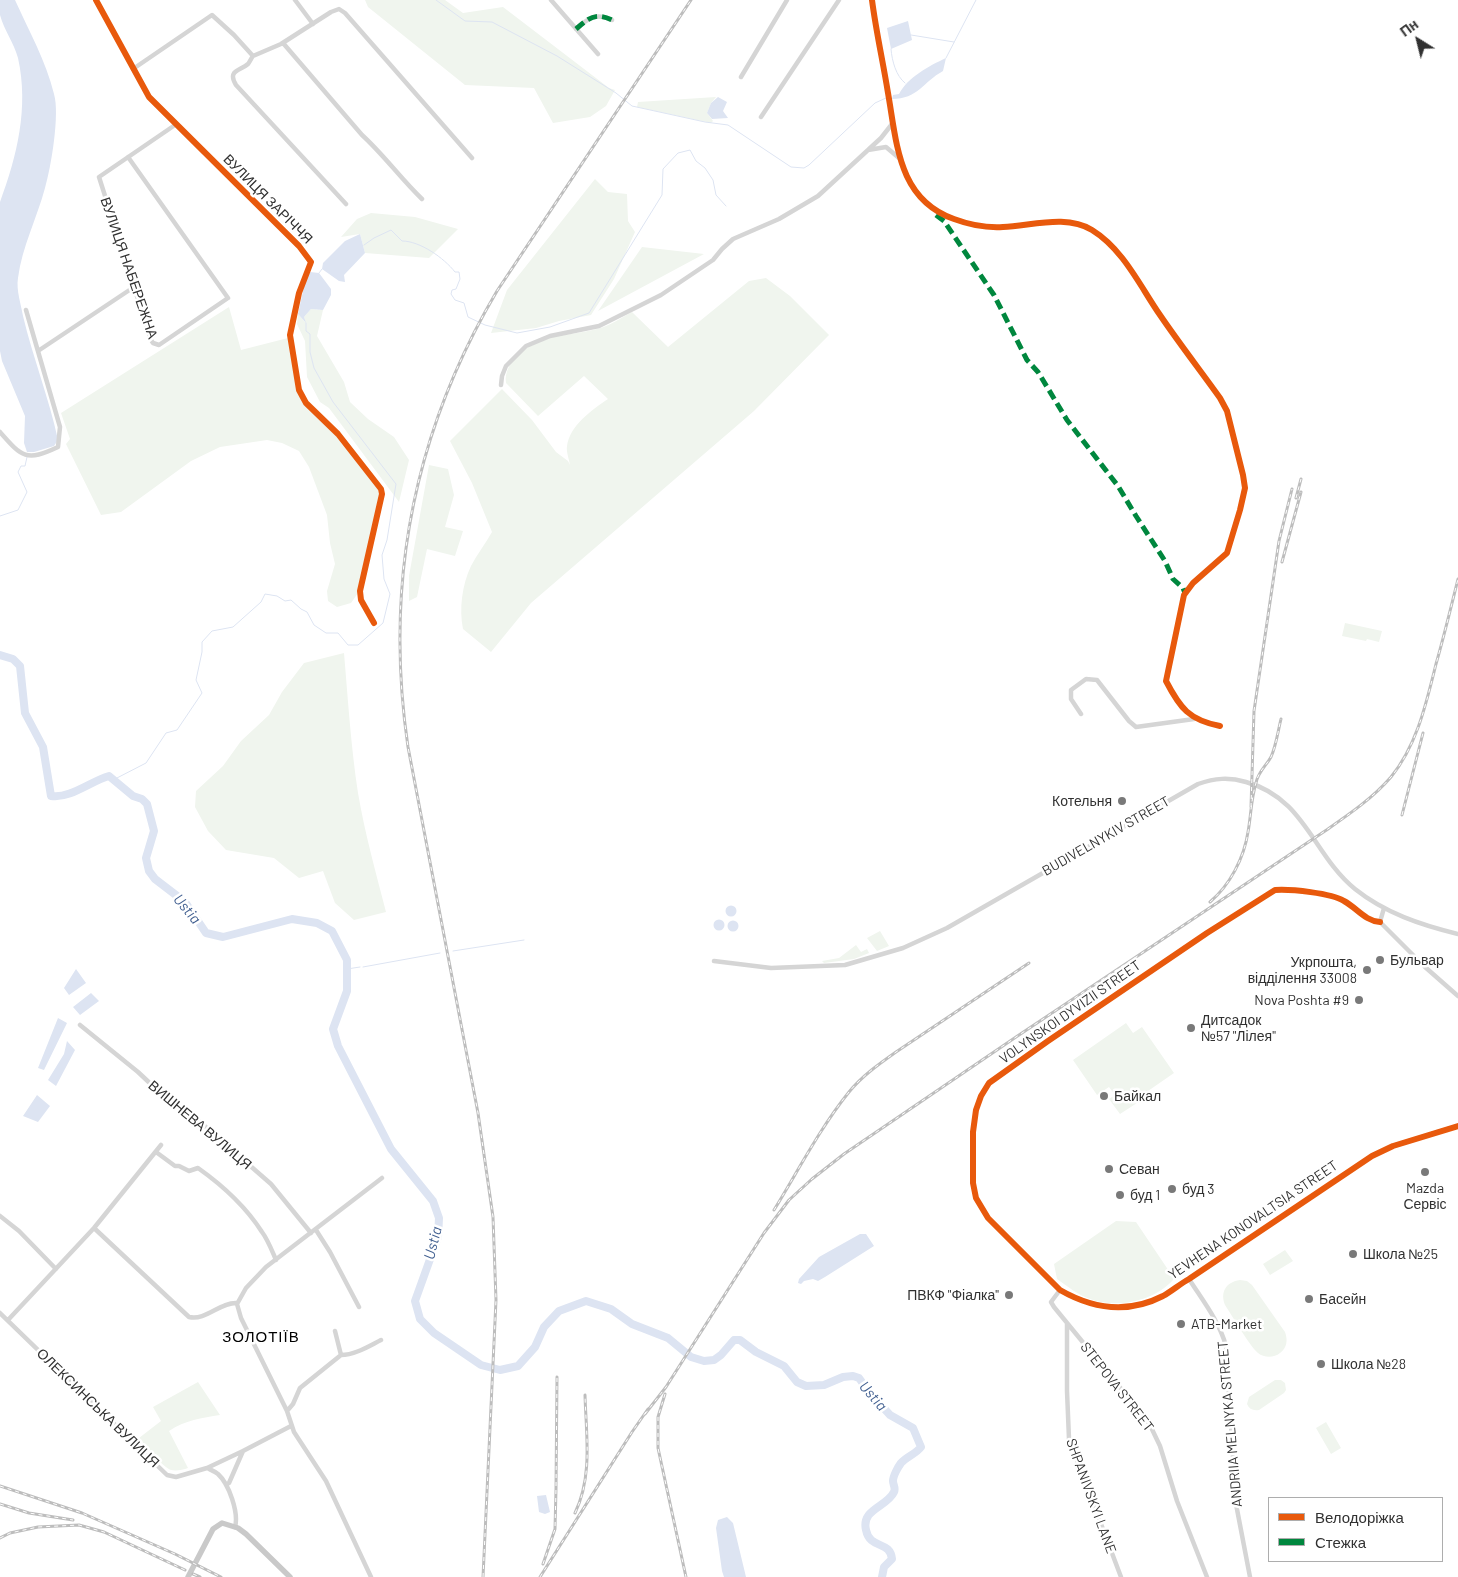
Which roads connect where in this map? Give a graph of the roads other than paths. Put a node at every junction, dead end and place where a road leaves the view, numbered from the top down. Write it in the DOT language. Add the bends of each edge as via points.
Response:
graph roads {
  1 [pos="96,0"];
  2 [pos="294,0"];
  3 [pos="551,0"];
  4 [pos="787,0"];
  5 [pos="839,0"];
  6 [pos="872,0"];
  7 [pos="612,20"];
  8 [pos="313,24"];
  9 [pos="576,29"];
  10 [pos="283,43"];
  11 [pos="598,54"];
  12 [pos="253,56"];
  13 [pos="133,69"];
  14 [pos="741,77"];
  15 [pos="760,117"];
  16 [pos="892,123"];
  17 [pos="175,125"];
  18 [pos="868,150"];
  19 [pos="128,157"];
  20 [pos="472,158"];
  21 [pos="901,160"];
  22 [pos="422,200"];
  23 [pos="346,204"];
  24 [pos="134,287"];
  25 [pos="26,310"];
  26 [pos="38,351"];
  27 [pos="501,385"];
  28 [pos="0,432"];
  29 [pos="374,623"];
  30 [pos="1081,714"];
  31 [pos="1194,718"];
  32 [pos="1220,726"];
  33 [pos="1384,908"];
  34 [pos="1380,922"];
  35 [pos="1458,934"];
  36 [pos="714,961"];
  37 [pos="1458,996"];
  38 [pos="80,1025"];
  39 [pos="1458,1126"];
  40 [pos="161,1146"];
  41 [pos="156,1152"];
  42 [pos="382,1178"];
  43 [pos="0,1216"];
  44 [pos="94,1228"];
  45 [pos="313,1232"];
  46 [pos="276,1260"];
  47 [pos="56,1269"];
  48 [pos="1189,1280"];
  49 [pos="1060,1290"];
  50 [pos="237,1302"];
  51 [pos="359,1306"];
  52 [pos="0,1313"];
  53 [pos="8,1320"];
  54 [pos="1068,1324"];
  55 [pos="335,1331"];
  56 [pos="381,1340"];
  57 [pos="341,1355"];
  58 [pos="287,1411"];
  59 [pos="291,1426"];
  60 [pos="243,1451"];
  61 [pos="207,1468"];
  62 [pos="226,1485"];
  63 [pos="235,1527"];
  64 [pos="188,1577"];
  65 [pos="290,1577"];
  66 [pos="371,1577"];
  67 [pos="1121,1577"];
  68 [pos="1206,1577"];
  69 [pos="1250,1577"];
  1 -- 13 [label="street, ВУЛИЦЯ ЗАРІЧЧЯ"];
  2 -- 8 [label="street"];
  3 -- 9 [label="street"];
  4 -- 14 [label="street"];
  5 -- 15 [label="street"];
  6 -- 16 [label="street"];
  7 -- 9 [label="street" via="596,16"];
  8 -- 10 [label="street"];
  8 -- 20 [label="street" via="335,10 345,13"];
  9 -- 11 [label="street"];
  10 -- 12 [label="street"];
  10 -- 22 [label="street"];
  12 -- 13 [label="street" via="212,16"];
  12 -- 23 [label="street" via="233,75 236,85"];
  13 -- 17 [label="street, ВУЛИЦЯ ЗАРІЧЧЯ" via="149,97"];
  16 -- 18 [label="street"];
  16 -- 21 [label="street"];
  17 -- 19 [label="street"];
  17 -- 29 [label="street, ВУЛИЦЯ ЗАРІЧЧЯ" via="299,246 311,262 299,293 290,335 299,390 306,404 338,434 381,489 360,590 361,600"];
  18 -- 21 [label="street" via="886,147"];
  18 -- 27 [label="street" via="818,196 733,240 712,260 661,295 599,326 550,336 526,346 506,366"];
  19 -- 24 [label="street, ВУЛИЦЯ НАБЕРЕЖНА" via="99,177"];
  19 -- 24 [label="street, ВУЛИЦЯ НАБЕРЕЖНА" via="228,298 159,345 153,343"];
  21 -- 31 [label="street" via="919,196 941,214 982,226 1057,222 1076,223 1092,230 1124,260 1220,398 1237,450 1244,488 1227,553 1188,588 1180,609 1166,681 1177,700"];
  24 -- 26 [label="street"];
  25 -- 26 [label="street"];
  26 -- 28 [label="street" via="60,427 58,446 34,456 26,455 18,452"];
  30 -- 31 [label="street" via="1070,699 1071,690 1086,679 1097,680 1136,727"];
  31 -- 32 [label="street"];
  33 -- 34 [label="street"];
  33 -- 35 [label="street, BUDIVELNYKIV STREET" via="1407,919"];
  33 -- 36 [label="street, BUDIVELNYKIV STREET" via="1348,882 1286,803 1262,787 1224,778 1198,784 947,928 903,948 846,965 771,968"];
  34 -- 37 [label="street, VOLYNSKOI DYVIZII STREET"];
  34 -- 49 [label="street, VOLYNSKOI DYVIZII STREET" via="1371,921 1335,897 1275,890 1186,947 989,1083 979,1100 973,1132 976,1198 988,1218"];
  38 -- 45 [label="street, ВИШНЕВА ВУЛИЦЯ" via="171,1103 184,1108 271,1184"];
  39 -- 48 [label="street, YEVHENA KONOVALTSIA STREET" via="1393,1146 1372,1156"];
  40 -- 41 [label="street"];
  41 -- 44 [label="street"];
  41 -- 46 [label="street" via="175,1166 189,1171 198,1168 212,1178 263,1232"];
  42 -- 45 [label="street"];
  43 -- 47 [label="street"];
  44 -- 47 [label="street"];
  44 -- 50 [label="street" via="190,1317 196,1318 224,1304"];
  45 -- 46 [label="street"];
  45 -- 51 [label="street, ВИШНЕВА ВУЛИЦЯ" via="330,1252"];
  46 -- 50 [label="street" via="246,1288"];
  47 -- 53 [label="street"];
  48 -- 49 [label="street, YEVHENA KONOVALTSIA STREET" via="1147,1303 1120,1308 1088,1304"];
  48 -- 69 [label="street, ANDRIIA MELNYKA STREET" via="1216,1321 1226,1346 1236,1504"];
  49 -- 54 [label="street, STEPOVA STREET" via="1051,1302"];
  50 -- 58 [label="street" via="241,1318"];
  52 -- 53 [label="street, ОЛЕКСИНСЬКА ВУЛИЦЯ"];
  53 -- 61 [label="street, ОЛЕКСИНСЬКА ВУЛИЦЯ" via="167,1475 176,1477"];
  54 -- 67 [label="street, SHPANIVSKYI LANE" via="1069,1438"];
  54 -- 68 [label="street, STEPOVA STREET" via="1149,1424 1160,1446"];
  55 -- 57 [label="street"];
  56 -- 57 [label="street"];
  57 -- 58 [label="street" via="300,1388"];
  58 -- 59 [label="street"];
  59 -- 60 [label="street, ОЛЕКСИНСЬКА ВУЛИЦЯ"];
  59 -- 66 [label="street" via="326,1481"];
  60 -- 61 [label="street, ОЛЕКСИНСЬКА ВУЛИЦЯ"];
  60 -- 62 [label="street"];
  61 -- 62 [label="street" via="218,1474"];
  62 -- 63 [label="street" via="236,1510"];
  63 -- 64 [label="main road" via="226,1523 213,1529"];
  63 -- 65 [label="main road"];
}
